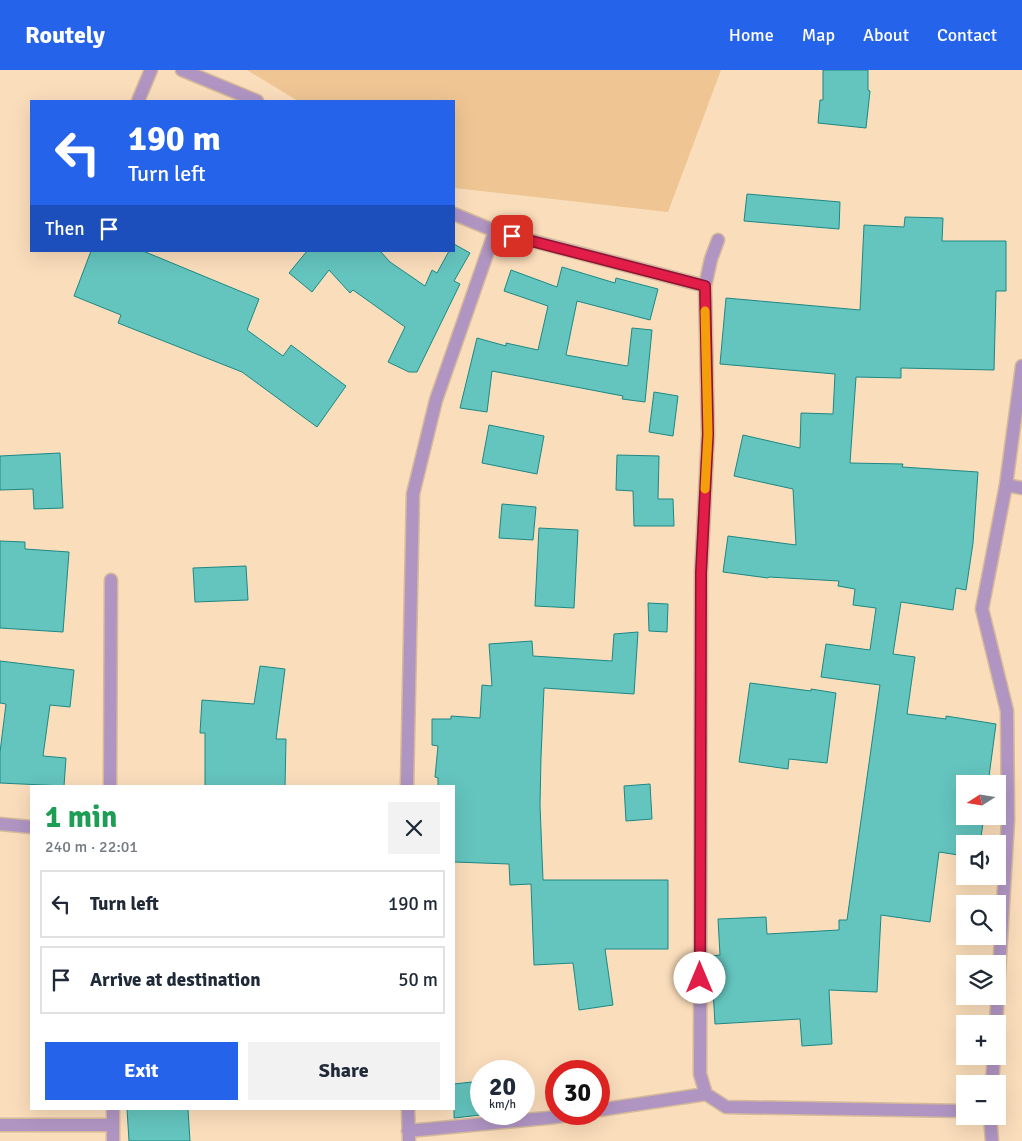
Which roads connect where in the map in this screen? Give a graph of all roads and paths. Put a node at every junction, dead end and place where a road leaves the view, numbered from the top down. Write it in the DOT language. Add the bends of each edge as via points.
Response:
graph roads {
  1 [pos="151,70"];
  2 [pos="182,70"];
  3 [pos="138,100"];
  4 [pos="254,100"];
  5 [pos="455,214"];
  6 [pos="495,231"];
  7 [pos="718,240"];
  8 [pos="705,286"];
  9 [pos="1022,366"];
  10 [pos="1006,485"];
  11 [pos="1022,488"];
  12 [pos="112,580"];
  13 [pos="110,785"];
  14 [pos="407,785"];
  15 [pos="1008,820"];
  16 [pos="1022,822"];
  17 [pos="0,824"];
  18 [pos="30,827"];
  19 [pos="997,1015"];
  20 [pos="706,1094"];
  21 [pos="610,1108"];
  22 [pos="113,1110"];
  23 [pos="408,1110"];
  24 [pos="956,1111"];
  25 [pos="545,1118"];
  26 [pos="0,1125"];
  27 [pos="113,1125"];
  28 [pos="991,1125"];
  29 [pos="408,1136"];
  30 [pos="113,1141"];
  31 [pos="992,1141"];
  1 -- 3 [label="street"];
  2 -- 4 [label="street"];
  5 -- 6 [label="street"];
  6 -- 8 [label="street"];
  6 -- 14 [label="street" via="436,400 413,494"];
  7 -- 8 [label="street"];
  8 -- 20 [label="street" via="708,434 701,573 700,1074"];
  9 -- 10 [label="street"];
  10 -- 11 [label="street"];
  10 -- 15 [label="street" via="982,609 1007,712"];
  12 -- 13 [label="street"];
  15 -- 16 [label="street"];
  15 -- 19 [label="street"];
  17 -- 18 [label="street"];
  20 -- 21 [label="street"];
  20 -- 24 [label="street" via="726,1107"];
  22 -- 27 [label="street"];
  23 -- 29 [label="street"];
  25 -- 29 [label="street"];
  26 -- 27 [label="street"];
  27 -- 30 [label="street"];
  28 -- 31 [label="street"];
}
